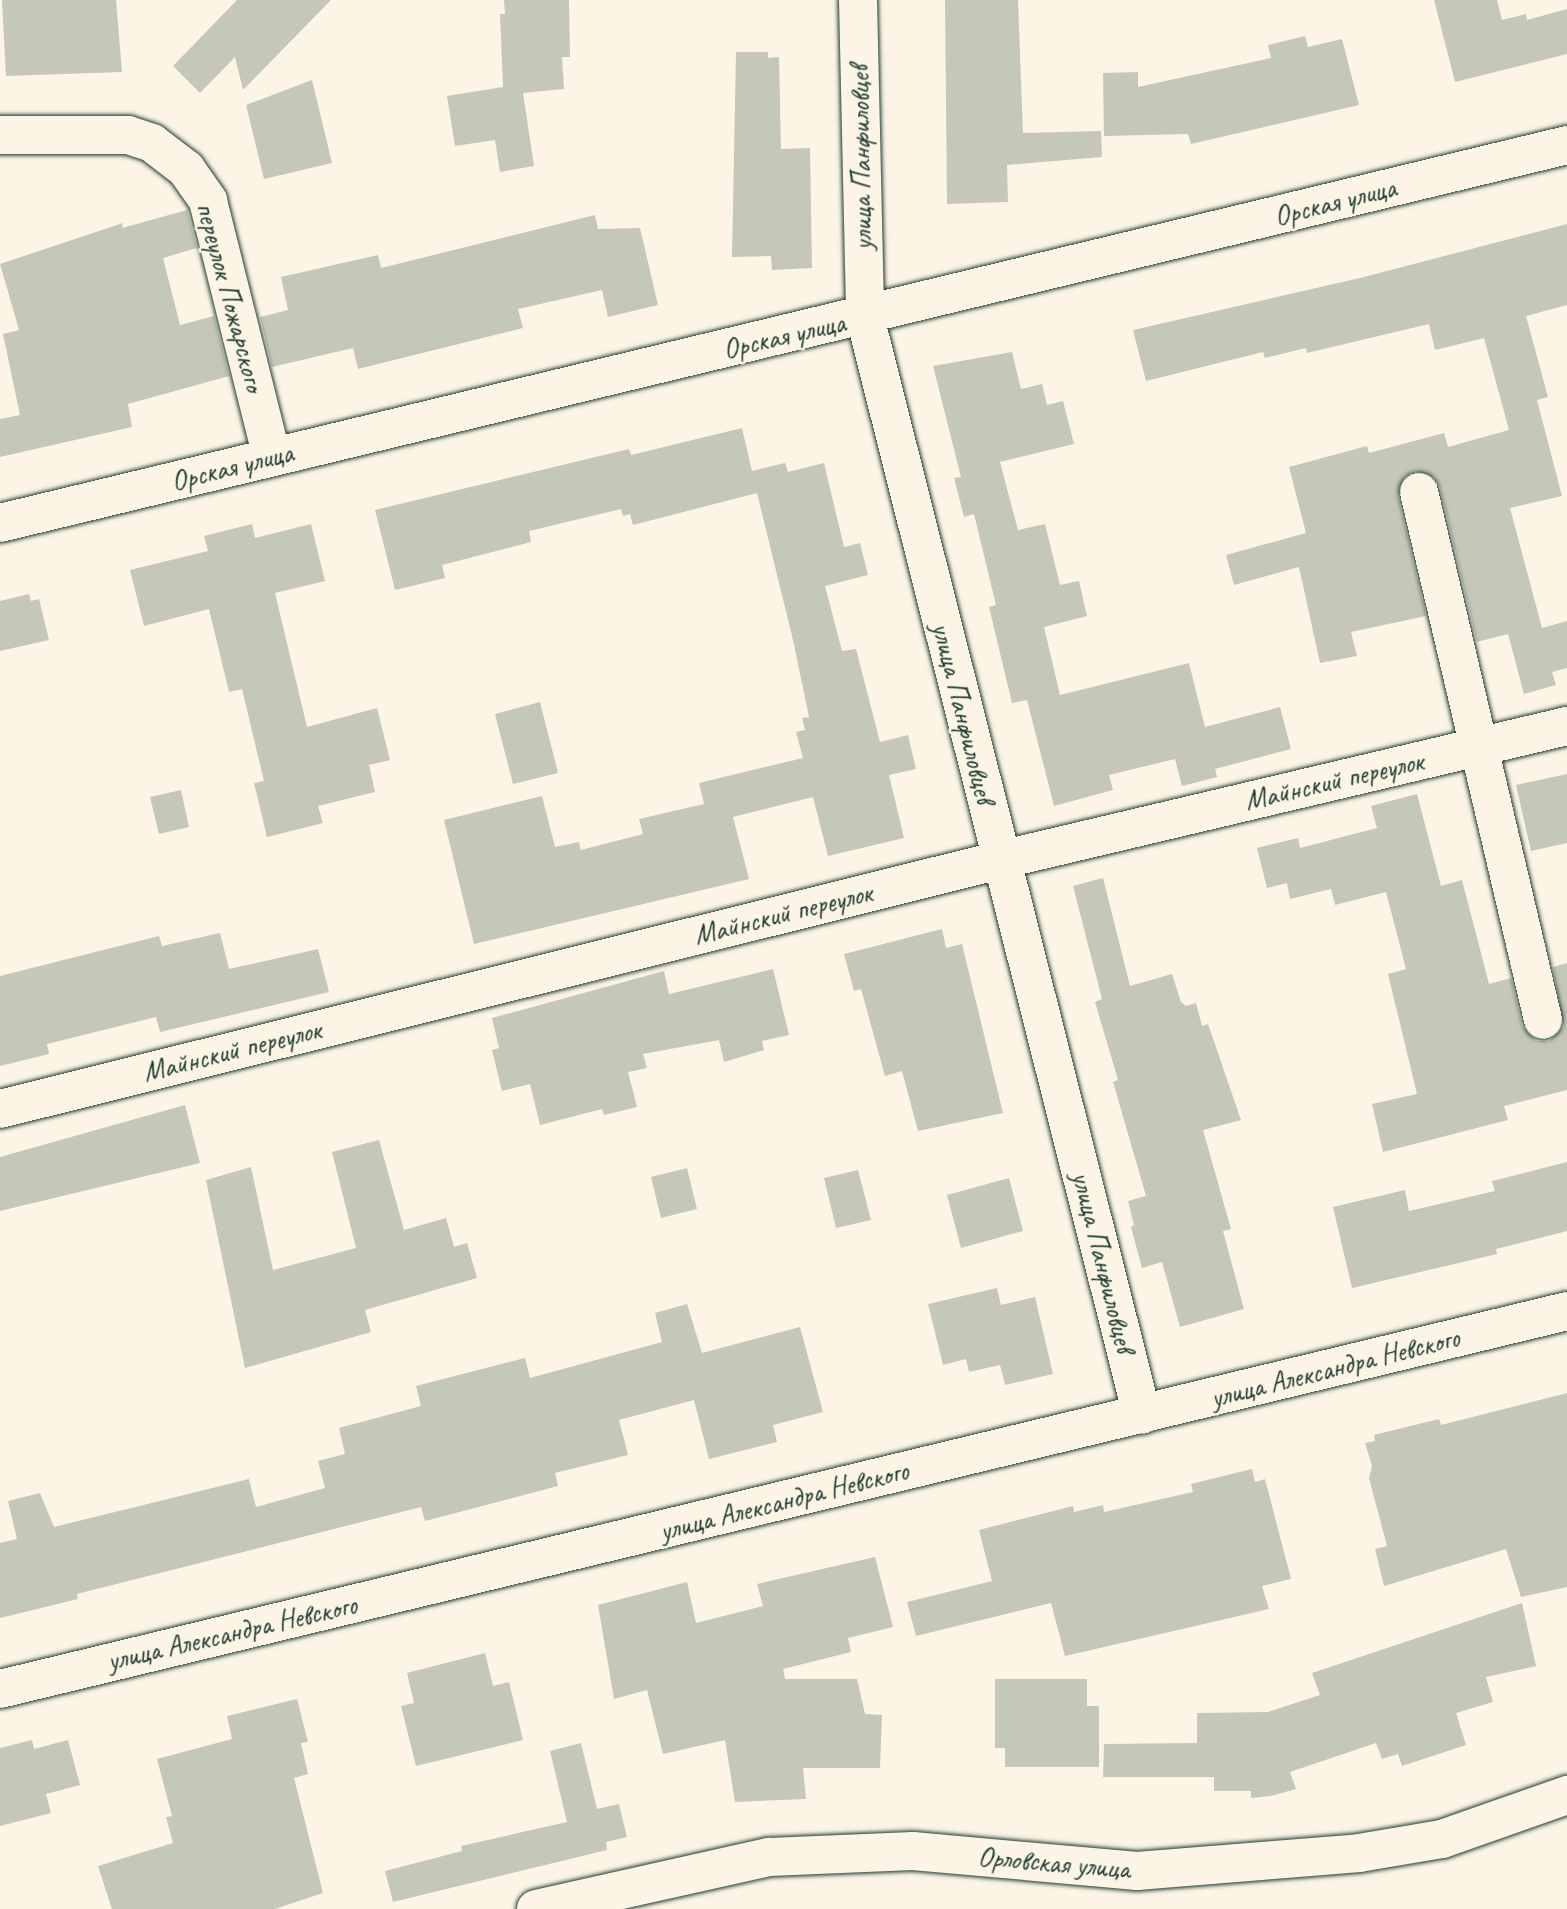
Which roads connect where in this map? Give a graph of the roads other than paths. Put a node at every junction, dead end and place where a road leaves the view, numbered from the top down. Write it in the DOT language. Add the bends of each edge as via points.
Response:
graph roads {
  1 [pos="858,0"];
  2 [pos="0,135"];
  3 [pos="1567,145"];
  4 [pos="865,317"];
  5 [pos="272,457"];
  6 [pos="1419,492"];
  7 [pos="0,523"];
  8 [pos="1567,726"];
  9 [pos="1480,747"];
  10 [pos="1000,860"];
  11 [pos="1543,1020"];
  12 [pos="0,1108"];
  13 [pos="1567,1311"];
  14 [pos="1142,1415"];
  15 [pos="0,1689"];
  16 [pos="1567,1795"];
  17 [pos="537,1909"];
  1 -- 4 [label="street, улица Панфиловцев"];
  2 -- 5 [label="street, переулок Пожарского" via="128,135 152,143 186,169 208,201"];
  3 -- 4 [label="street, Орская улица"];
  4 -- 5 [label="street, Орская улица"];
  4 -- 10 [label="street, улица Панфиловцев"];
  5 -- 7 [label="street, Орская улица"];
  6 -- 9 [label="street"];
  8 -- 9 [label="street, Майнский переулок"];
  9 -- 10 [label="street, Майнский переулок"];
  9 -- 11 [label="street"];
  10 -- 12 [label="street, Майнский переулок"];
  10 -- 14 [label="street, улица Панфиловцев"];
  13 -- 14 [label="street, улица Александра Невского"];
  14 -- 15 [label="street, улица Александра Невского"];
  16 -- 17 [label="street, Орловская улица" via="1442,1839 1359,1853 1138,1871 913,1851 769,1857"];
}
